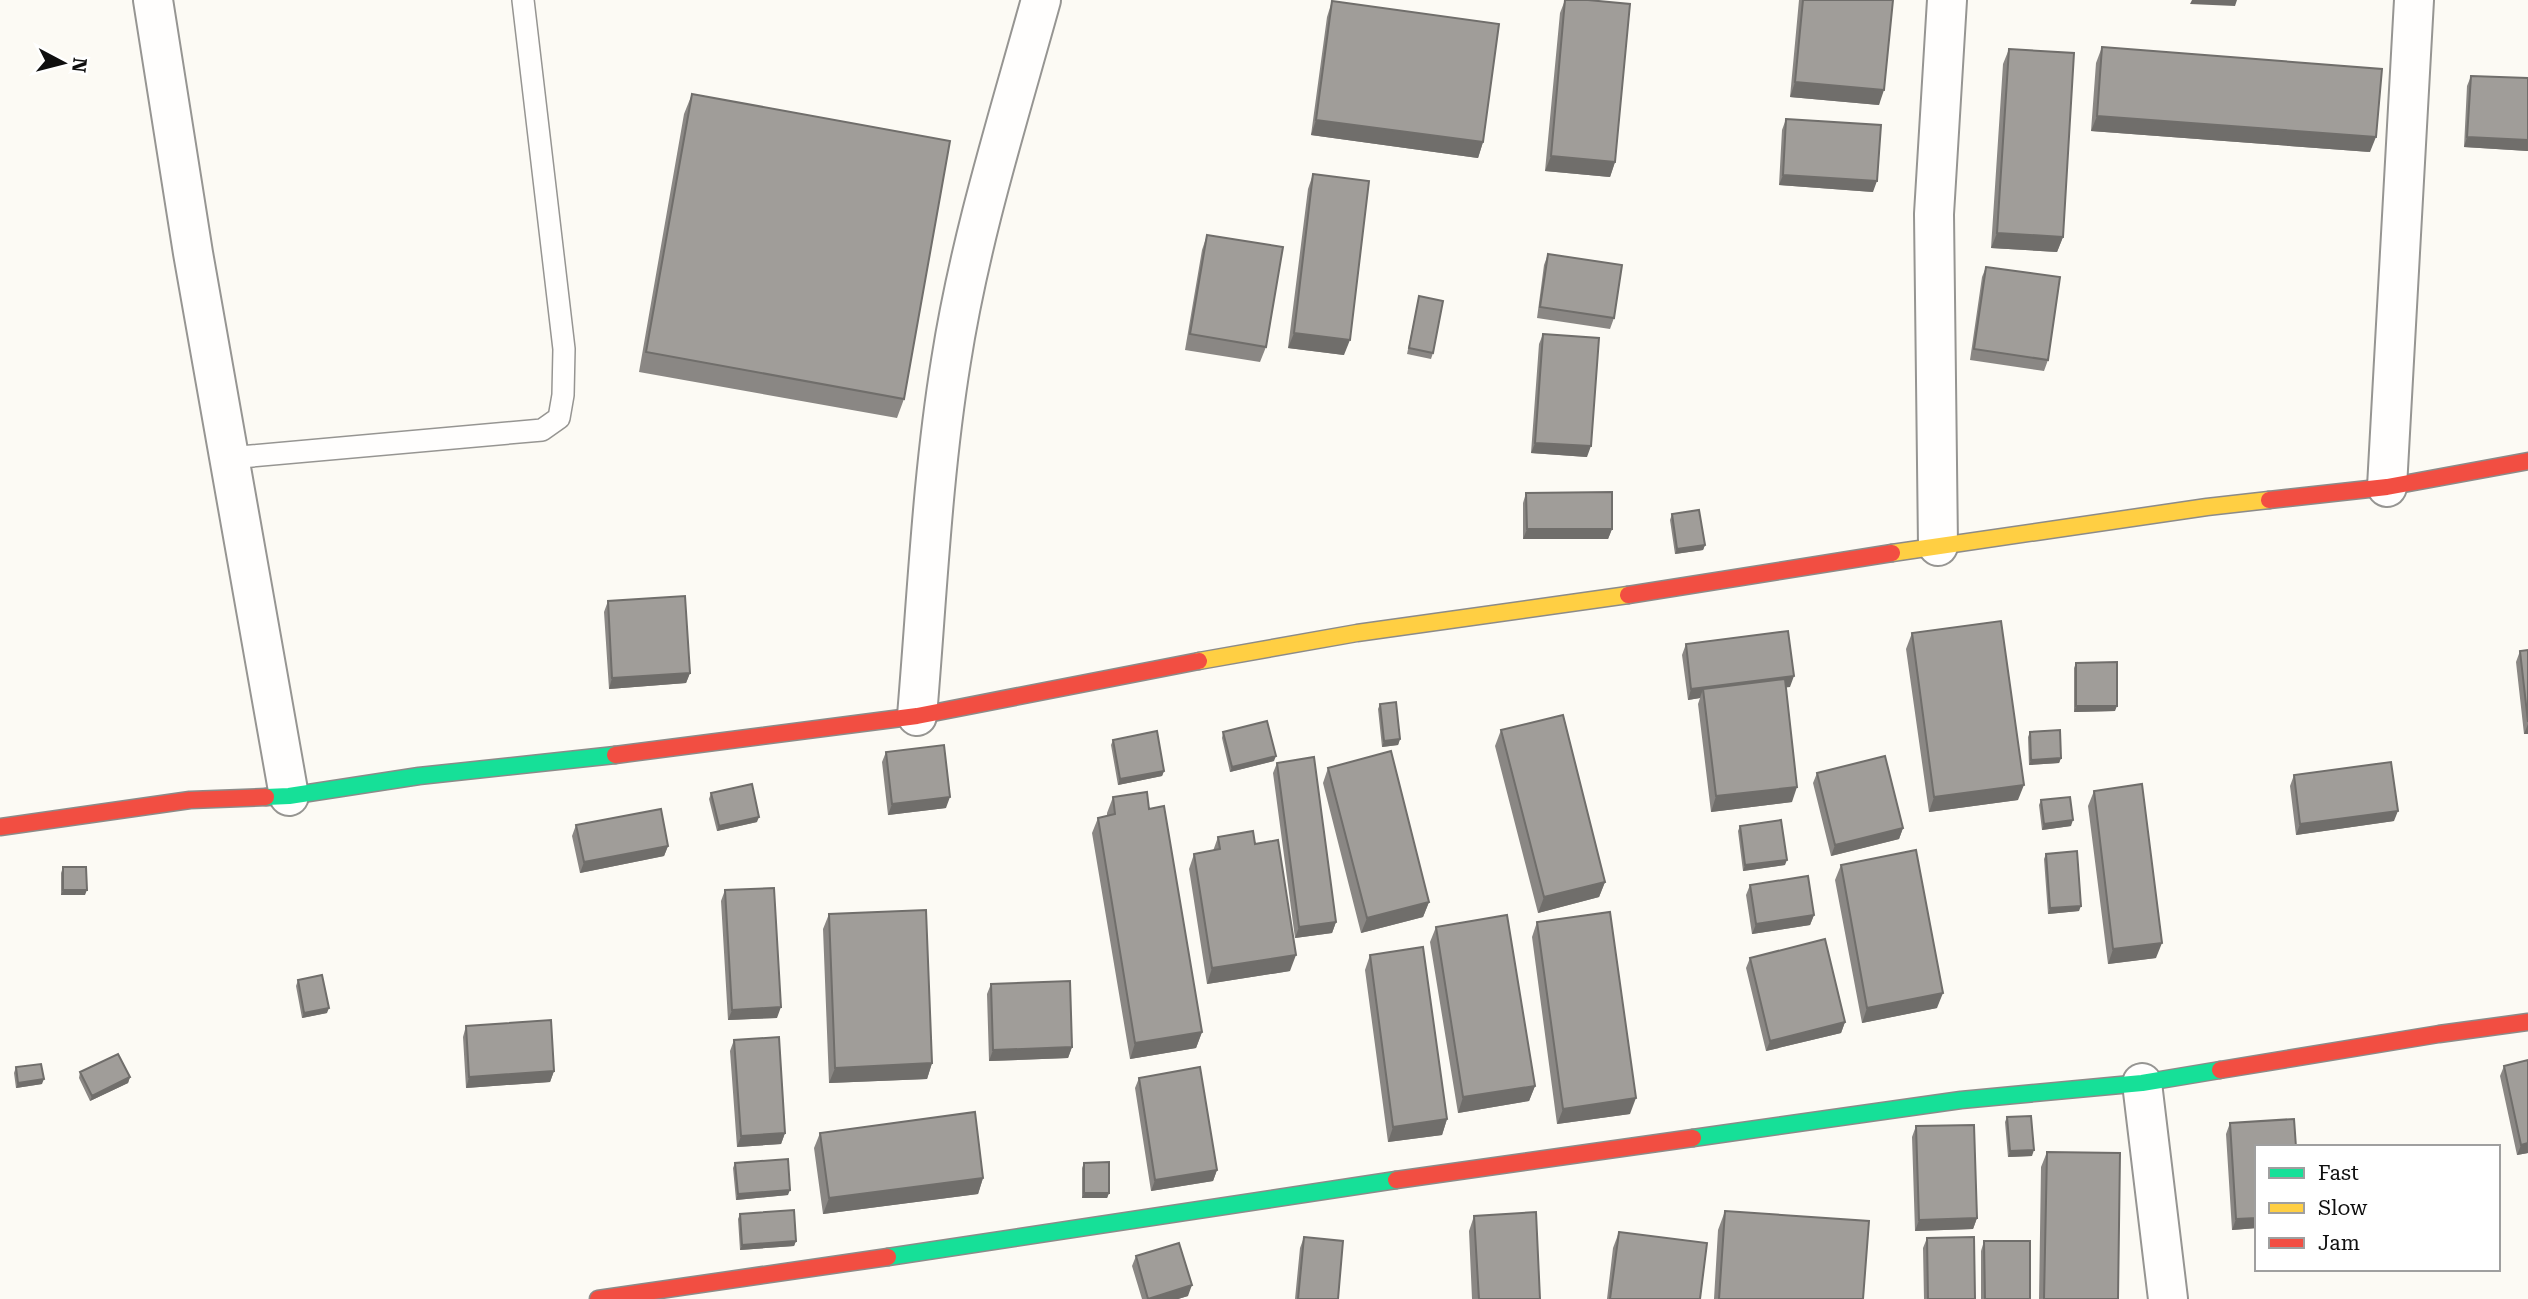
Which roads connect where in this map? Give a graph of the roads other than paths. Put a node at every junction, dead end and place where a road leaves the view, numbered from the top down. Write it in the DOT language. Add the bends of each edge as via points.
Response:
graph roads {
  1 [pos="153,0"];
  2 [pos="523,0"];
  3 [pos="1041,0"];
  4 [pos="1947,0"];
  5 [pos="2414,0"];
  6 [pos="229,458"];
  7 [pos="2528,461"];
  8 [pos="2387,487"];
  9 [pos="1938,546"];
  10 [pos="917,716"];
  11 [pos="289,796"];
  12 [pos="0,827"];
  13 [pos="2528,1022"];
  14 [pos="2142,1083"];
  15 [pos="697,1293"];
  16 [pos="598,1299"];
  17 [pos="2168,1299"];
  1 -- 6 [label="street"];
  2 -- 6 [label="lane" via="564,349 559,418 542,430"];
  3 -- 10 [label="street" via="982,212 951,360"];
  4 -- 9 [label="street" via="1934,214"];
  5 -- 8 [label="street"];
  6 -- 11 [label="street"];
  7 -- 8 [label="street"];
  8 -- 9 [label="street"];
  9 -- 10 [label="street" via="1357,633"];
  10 -- 11 [label="street"];
  11 -- 12 [label="street" via="190,800"];
  13 -- 14 [label="street"];
  14 -- 15 [label="street" via="1961,1100 1335,1189"];
  14 -- 17 [label="street"];
  15 -- 16 [label="street"];
}
